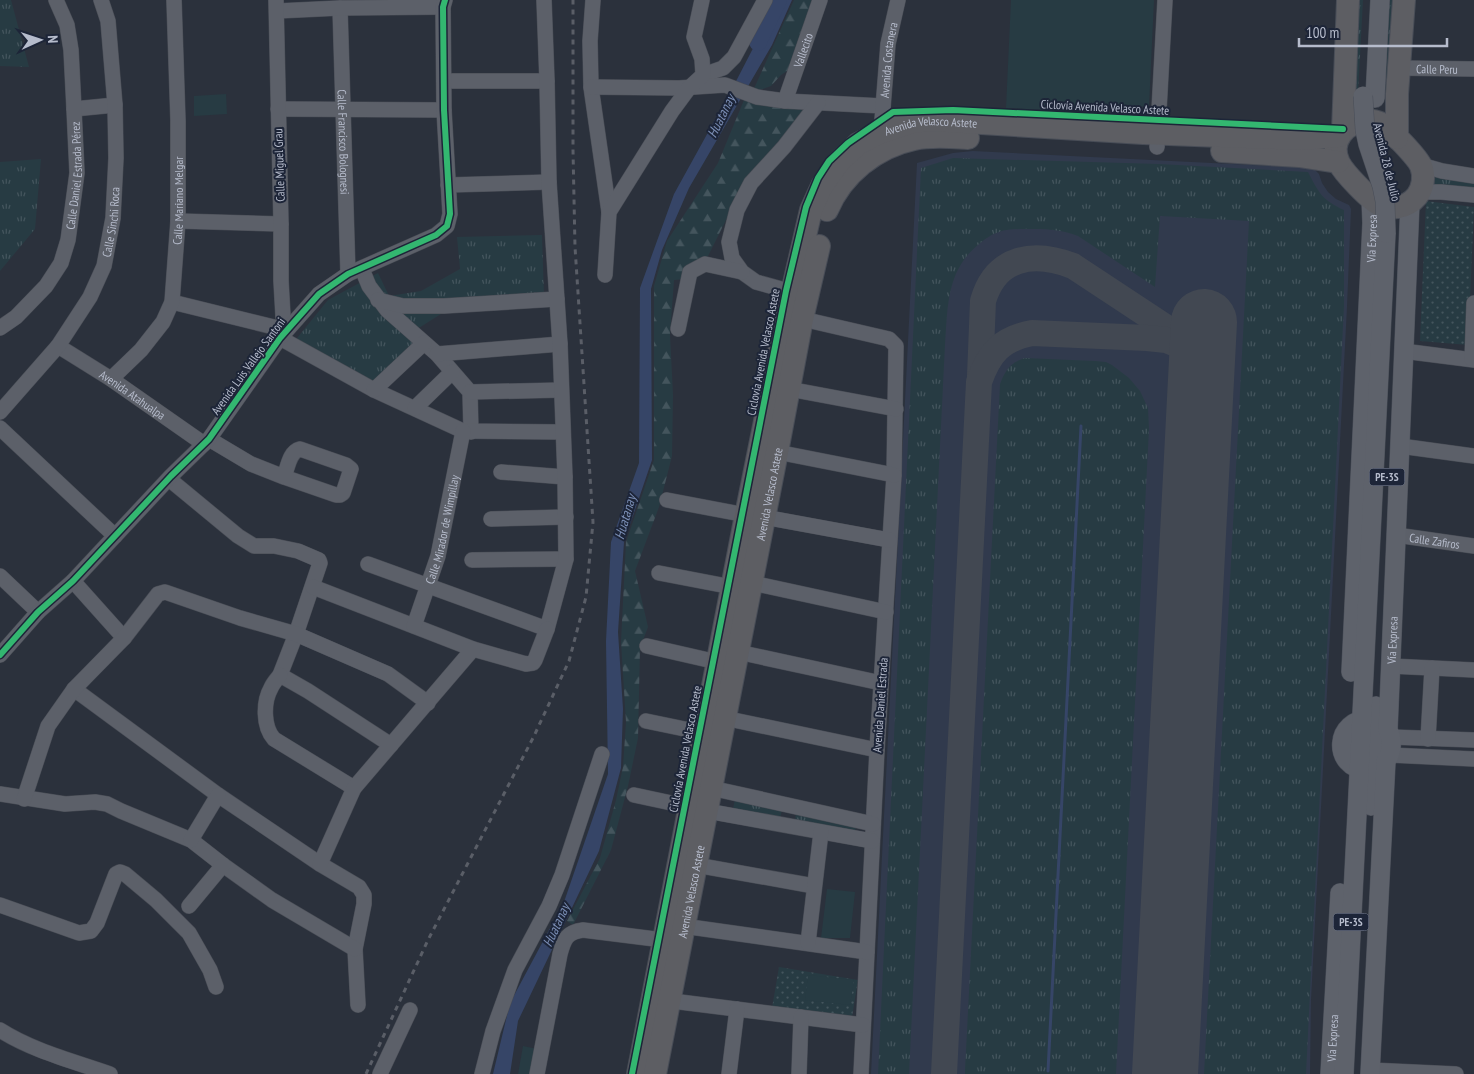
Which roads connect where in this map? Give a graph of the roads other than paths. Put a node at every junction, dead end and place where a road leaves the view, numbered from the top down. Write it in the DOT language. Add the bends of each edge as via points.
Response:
graph roads {
  1 [pos="56,0"];
  2 [pos="101,0"];
  3 [pos="174,0"];
  4 [pos="544,0"];
  5 [pos="594,0"];
  6 [pos="702,0"];
  7 [pos="765,0"];
  8 [pos="820,0"];
  9 [pos="898,0"];
  10 [pos="1165,0"];
  11 [pos="1348,0"];
  12 [pos="1367,0"];
  13 [pos="1380,0"];
  14 [pos="1404,0"];
  15 [pos="443,3"];
  16 [pos="276,6"];
  17 [pos="340,8"];
  18 [pos="1398,68"];
  19 [pos="1474,70"];
  20 [pos="703,75"];
  21 [pos="548,80"];
  22 [pos="444,81"];
  23 [pos="591,87"];
  24 [pos="689,88"];
  25 [pos="1369,97"];
  26 [pos="785,101"];
  27 [pos="818,104"];
  28 [pos="115,105"];
  29 [pos="883,106"];
  30 [pos="74,108"];
  31 [pos="278,109"];
  32 [pos="343,109"];
  33 [pos="444,110"];
  34 [pos="1341,134"];
  35 [pos="1396,138"];
  36 [pos="1157,140"];
  37 [pos="880,142"];
  38 [pos="1338,162"];
  39 [pos="1420,166"];
  40 [pos="1474,176"];
  41 [pos="548,182"];
  42 [pos="448,185"];
  43 [pos="1474,195"];
  44 [pos="1414,198"];
  45 [pos="1371,199"];
  46 [pos="609,212"];
  47 [pos="178,222"];
  48 [pos="281,224"];
  49 [pos="1392,233"];
  50 [pos="355,272"];
  51 [pos="742,272"];
  52 [pos="605,276"];
  53 [pos="792,292"];
  54 [pos="557,299"];
  55 [pos="378,300"];
  56 [pos="172,302"];
  57 [pos="1474,303"];
  58 [pos="794,317"];
  59 [pos="0,328"];
  60 [pos="678,329"];
  61 [pos="283,334"];
  62 [pos="424,343"];
  63 [pos="560,344"];
  64 [pos="58,346"];
  65 [pos="1404,351"];
  66 [pos="437,354"];
  67 [pos="1473,360"];
  68 [pos="452,372"];
  69 [pos="111,379"];
  70 [pos="788,389"];
  71 [pos="374,390"];
  72 [pos="561,390"];
  73 [pos="470,392"];
  74 [pos="415,408"];
  75 [pos="896,408"];
  76 [pos="0,412"];
  77 [pos="0,428"];
  78 [pos="467,431"];
  79 [pos="562,432"];
  80 [pos="207,441"];
  81 [pos="1400,446"];
  82 [pos="777,452"];
  83 [pos="1474,456"];
  84 [pos="501,472"];
  85 [pos="894,474"];
  86 [pos="284,477"];
  87 [pos="565,477"];
  88 [pos="169,479"];
  89 [pos="667,500"];
  90 [pos="755,516"];
  91 [pos="566,517"];
  92 [pos="491,519"];
  93 [pos="1396,535"];
  94 [pos="115,536"];
  95 [pos="889,540"];
  96 [pos="1474,546"];
  97 [pos="566,559"];
  98 [pos="472,560"];
  99 [pos="368,564"];
  100 [pos="659,572"];
  101 [pos="0,576"];
  102 [pos="73,581"];
  103 [pos="739,583"];
  104 [pos="428,585"];
  105 [pos="313,587"];
  106 [pos="38,612"];
  107 [pos="886,612"];
  108 [pos="414,626"];
  109 [pos="547,629"];
  110 [pos="296,634"];
  111 [pos="124,638"];
  112 [pos="647,646"];
  113 [pos="474,649"];
  114 [pos="738,652"];
  115 [pos="0,655"];
  116 [pos="717,662"];
  117 [pos="1390,666"];
  118 [pos="1432,668"];
  119 [pos="1474,670"];
  120 [pos="280,675"];
  121 [pos="881,683"];
  122 [pos="74,689"];
  123 [pos="428,703"];
  124 [pos="724,718"];
  125 [pos="646,720"];
  126 [pos="704,733"];
  127 [pos="1428,739"];
  128 [pos="1474,740"];
  129 [pos="391,745"];
  130 [pos="1372,745"];
  131 [pos="877,750"];
  132 [pos="602,754"];
  133 [pos="1474,759"];
  134 [pos="354,788"];
  135 [pos="711,788"];
  136 [pos="0,794"];
  137 [pos="218,794"];
  138 [pos="634,795"];
  139 [pos="24,799"];
  140 [pos="698,808"];
  141 [pos="873,824"];
  142 [pos="822,832"];
  143 [pos="191,840"];
  144 [pos="872,841"];
  145 [pos="320,864"];
  146 [pos="223,865"];
  147 [pos="696,865"];
  148 [pos="814,886"];
  149 [pos="0,905"];
  150 [pos="189,906"];
  151 [pos="683,926"];
  152 [pos="663,940"];
  153 [pos="808,944"];
  154 [pos="356,949"];
  155 [pos="867,952"];
  156 [pos="216,986"];
  157 [pos="661,998"];
  158 [pos="1354,1002"];
  159 [pos="358,1005"];
  160 [pos="410,1010"];
  161 [pos="738,1010"];
  162 [pos="801,1017"];
  163 [pos="863,1025"];
  164 [pos="0,1030"];
  165 [pos="1332,1032"];
  166 [pos="1371,1034"];
  167 [pos="1366,1073"];
  168 [pos="110,1074"];
  169 [pos="380,1074"];
  170 [pos="482,1074"];
  171 [pos="537,1074"];
  172 [pos="638,1074"];
  173 [pos="655,1074"];
  174 [pos="729,1074"];
  175 [pos="799,1074"];
  176 [pos="860,1074"];
  177 [pos="1330,1074"];
  178 [pos="1344,1074"];
  179 [pos="1456,1074"];
  1 -- 30 [label="street, Calle Daniel Estrada Pérez" via="67,26 71,50"];
  2 -- 28 [label="street, Calle Sinchi Roca" via="108,21"];
  3 -- 47 [label="street, Calle Mariano Melgar"];
  4 -- 21 [label="street"];
  5 -- 23 [label="street" via="590,41"];
  6 -- 20 [label="street" via="694,37 702,59"];
  7 -- 20 [label="street" via="734,57 723,68"];
  8 -- 26 [label="street, Vallecito"];
  9 -- 29 [label="street, Avenida Costanera" via="888,44"];
  10 -- 36 [label="street"];
  11 -- 34 [label="highway"];
  12 -- 25 [label="main road, Avenida 28 de Julio / PE-3S"];
  13 -- 25 [label="main road, Avenida 28 de Julio / PE-3S"];
  14 -- 18 [label="highway"];
  15 -- 17 [label="street"];
  15 -- 22 [label="street, Avenida Luis Vallejo Santoni"];
  16 -- 17 [label="street"];
  16 -- 31 [label="street, Calle Miguel Grau"];
  17 -- 32 [label="street, Calle Francisco Bolognesi"];
  18 -- 19 [label="street, Calle Peru"];
  18 -- 35 [label="highway"];
  20 -- 24 [label="street"];
  21 -- 22 [label="street"];
  21 -- 41 [label="street"];
  22 -- 33 [label="street, Avenida Luis Vallejo Santoni"];
  23 -- 24 [label="street"];
  23 -- 46 [label="street"];
  24 -- 26 [label="street" via="725,85 757,97"];
  24 -- 46 [label="street"];
  25 -- 49 [label="main road, Avenida 28 de Julio / PE-3S, bridge" via="1365,130"];
  26 -- 27 [label="street"];
  27 -- 29 [label="street"];
  27 -- 51 [label="street" via="751,183 737,210 729,242 732,258"];
  28 -- 30 [label="street"];
  28 -- 64 [label="street, Calle Sinchi Roca" via="113,218 104,266 90,298"];
  29 -- 37 [label="street, Avenida Costanera"];
  30 -- 59 [label="street, Calle Daniel Estrada Pérez" via="77,173 68,240 60,263 46,286 16,317"];
  31 -- 32 [label="street"];
  31 -- 48 [label="street, Calle Miguel Grau"];
  32 -- 33 [label="street"];
  32 -- 50 [label="street, Calle Francisco Bolognesi"];
  33 -- 42 [label="street, Avenida Luis Vallejo Santoni"];
  34 -- 35 [label="highway" via="1350,125 1367,120 1380,124"];
  34 -- 36 [label="highway, Avenida Velasco Astete" via="1301,139"];
  34 -- 38 [label="highway" via="1336,145"];
  35 -- 39 [label="highway"];
  36 -- 37 [label="highway, Avenida Velasco Astete" via="940,136"];
  36 -- 38 [label="highway, Avenida Velasco Astete"];
  37 -- 53 [label="highway, Avenida Velasco Astete" via="858,144 839,162 822,186 811,210"];
  37 -- 58 [label="highway, Avenida Velasco Astete" via="827,208"];
  38 -- 45 [label="highway"];
  39 -- 40 [label="street"];
  39 -- 44 [label="highway" via="1422,184"];
  41 -- 42 [label="street"];
  41 -- 54 [label="street"];
  42 -- 50 [label="street, Avenida Luis Vallejo Santoni" via="449,220 443,230"];
  43 -- 44 [label="street" via="1441,192"];
  44 -- 45 [label="highway" via="1397,208"];
  44 -- 65 [label="main road, Vía Expresa / PE-3S"];
  45 -- 130 [label="main road, Vía Expresa / PE-3S"];
  46 -- 52 [label="street"];
  47 -- 48 [label="street"];
  47 -- 56 [label="street, Calle Mariano Melgar"];
  48 -- 61 [label="street, Calle Miguel Grau"];
  49 -- 130 [label="main road, Vía Expresa / PE-3S"];
  50 -- 55 [label="street"];
  50 -- 61 [label="street, Avenida Luis Vallejo Santoni" via="319,294"];
  51 -- 53 [label="street" via="756,282"];
  51 -- 60 [label="street" via="705,264 690,272"];
  53 -- 58 [label="highway, Avenida Velasco Astete"];
  54 -- 55 [label="street" via="444,306 403,306"];
  54 -- 63 [label="street"];
  55 -- 62 [label="street"];
  56 -- 61 [label="street"];
  56 -- 69 [label="street, Calle Mariano Melgar" via="163,322 141,350"];
  57 -- 67 [label="street"];
  58 -- 70 [label="highway, Avenida Velasco Astete"];
  58 -- 75 [label="street, Avenida Daniel Estrada" via="889,339 896,346"];
  58 -- 90 [label="highway, Avenida Velasco Astete"];
  61 -- 71 [label="street"];
  61 -- 80 [label="street, Avenida Luis Vallejo Santoni"];
  62 -- 66 [label="street"];
  62 -- 71 [label="street"];
  63 -- 66 [label="street"];
  63 -- 72 [label="street"];
  64 -- 69 [label="street, Avenida Atahualpa"];
  64 -- 76 [label="street, Calle Sinchi Roca"];
  65 -- 67 [label="street"];
  65 -- 81 [label="main road, Vía Expresa / PE-3S"];
  66 -- 68 [label="street"];
  68 -- 73 [label="street"];
  68 -- 74 [label="street"];
  69 -- 80 [label="street, Avenida Atahualpa"];
  70 -- 75 [label="street"];
  70 -- 82 [label="highway, Avenida Velasco Astete"];
  71 -- 74 [label="street"];
  72 -- 73 [label="street"];
  72 -- 79 [label="street"];
  73 -- 78 [label="street, Calle Mirador de Wimpillay"];
  74 -- 78 [label="street"];
  75 -- 85 [label="street, Avenida Daniel Estrada"];
  77 -- 94 [label="street"];
  78 -- 79 [label="street"];
  78 -- 104 [label="street, Calle Mirador de Wimpillay" via="438,556"];
  79 -- 87 [label="street"];
  80 -- 86 [label="street, Avenida Atahualpa"];
  80 -- 88 [label="street, Avenida Luis Vallejo Santoni"];
  81 -- 83 [label="street"];
  81 -- 93 [label="main road, Vía Expresa / PE-3S"];
  82 -- 85 [label="street"];
  82 -- 90 [label="highway, Avenida Velasco Astete"];
  84 -- 87 [label="street"];
  85 -- 95 [label="street, Avenida Daniel Estrada"];
  86 -- 86 [label="street, Avenida Atahualpa" via="292,454 300,449 351,469 340,495"];
  87 -- 91 [label="street"];
  88 -- 94 [label="street, Avenida Luis Vallejo Santoni"];
  88 -- 105 [label="street" via="254,546 274,546 319,560"];
  89 -- 90 [label="street"];
  90 -- 95 [label="street"];
  90 -- 103 [label="highway, Avenida Velasco Astete"];
  91 -- 92 [label="street"];
  91 -- 97 [label="street"];
  93 -- 96 [label="street, Calle Zafiros"];
  93 -- 117 [label="main road, Vía Expresa / PE-3S"];
  94 -- 102 [label="street, Avenida Luis Vallejo Santoni"];
  95 -- 107 [label="street, Avenida Daniel Estrada"];
  97 -- 98 [label="street"];
  97 -- 109 [label="street"];
  99 -- 104 [label="street"];
  100 -- 103 [label="street"];
  101 -- 106 [label="street"];
  102 -- 106 [label="street, Avenida Luis Vallejo Santoni"];
  102 -- 111 [label="street"];
  103 -- 107 [label="street"];
  103 -- 114 [label="highway, Avenida Velasco Astete"];
  103 -- 116 [label="highway, Avenida Velasco Astete"];
  104 -- 108 [label="street, Calle Mirador de Wimpillay"];
  104 -- 109 [label="street"];
  105 -- 108 [label="street"];
  105 -- 110 [label="street"];
  106 -- 115 [label="street, Avenida Luis Vallejo Santoni"];
  107 -- 121 [label="street, Avenida Daniel Estrada"];
  108 -- 113 [label="street"];
  109 -- 113 [label="street" via="535,660 530,664"];
  110 -- 111 [label="street" via="165,592 158,594"];
  110 -- 120 [label="street"];
  110 -- 123 [label="street" via="388,674"];
  111 -- 122 [label="street"];
  112 -- 116 [label="street"];
  113 -- 123 [label="street"];
  114 -- 121 [label="street"];
  114 -- 124 [label="highway, Avenida Velasco Astete"];
  116 -- 126 [label="highway, Avenida Velasco Astete"];
  117 -- 118 [label="street"];
  117 -- 130 [label="main road, Vía Expresa / PE-3S"];
  118 -- 119 [label="street"];
  118 -- 127 [label="street"];
  120 -- 129 [label="street"];
  120 -- 134 [label="street" via="267,698 266,721 270,734"];
  121 -- 131 [label="street, Avenida Daniel Estrada"];
  122 -- 137 [label="street"];
  122 -- 139 [label="street" via="48,726"];
  123 -- 129 [label="street"];
  124 -- 131 [label="street"];
  124 -- 135 [label="highway, Avenida Velasco Astete"];
  125 -- 126 [label="street"];
  126 -- 140 [label="highway, Avenida Velasco Astete"];
  127 -- 128 [label="street"];
  127 -- 130 [label="street"];
  129 -- 134 [label="street"];
  130 -- 133 [label="street"];
  130 -- 158 [label="main road, Vía Expresa / PE-3S"];
  130 -- 165 [label="main road, Vía Expresa / PE-3S"];
  130 -- 166 [label="main road, Vía Expresa / PE-3S"];
  131 -- 141 [label="street, Avenida Daniel Estrada"];
  132 -- 170 [label="street" via="562,875 515,970 493,1031"];
  134 -- 145 [label="street"];
  135 -- 140 [label="highway, Avenida Velasco Astete"];
  135 -- 141 [label="street"];
  136 -- 139 [label="street"];
  137 -- 143 [label="street"];
  137 -- 145 [label="street"];
  138 -- 140 [label="street"];
  139 -- 143 [label="street" via="65,804 107,804"];
  140 -- 142 [label="street"];
  140 -- 147 [label="highway, Avenida Velasco Astete"];
  140 -- 152 [label="highway, Avenida Velasco Astete"];
  141 -- 144 [label="street, Avenida Daniel Estrada"];
  142 -- 144 [label="street"];
  142 -- 148 [label="street"];
  143 -- 146 [label="street"];
  144 -- 155 [label="street, Avenida Daniel Estrada"];
  145 -- 154 [label="street" via="359,887 364,894"];
  146 -- 150 [label="street"];
  146 -- 154 [label="street" via="278,904"];
  147 -- 148 [label="street"];
  147 -- 151 [label="highway, Avenida Velasco Astete"];
  148 -- 153 [label="street"];
  149 -- 156 [label="street" via="79,934 91,931 116,874 120,872 156,900 189,934"];
  151 -- 153 [label="street"];
  151 -- 157 [label="highway, Avenida Velasco Astete"];
  152 -- 157 [label="highway, Avenida Velasco Astete"];
  152 -- 171 [label="street" via="584,930 568,936 560,954"];
  153 -- 155 [label="street"];
  154 -- 159 [label="street"];
  155 -- 163 [label="street, Avenida Daniel Estrada"];
  157 -- 161 [label="street"];
  157 -- 172 [label="highway, Avenida Velasco Astete"];
  157 -- 173 [label="highway, Avenida Velasco Astete"];
  158 -- 165 [label="main road"];
  158 -- 166 [label="main road"];
  158 -- 167 [label="main road, Vía Expresa / PE-3S"];
  158 -- 178 [label="main road, Vía Expresa / PE-3S"];
  160 -- 169 [label="street"];
  161 -- 162 [label="street"];
  161 -- 174 [label="street"];
  162 -- 163 [label="street"];
  162 -- 175 [label="street"];
  163 -- 176 [label="street, Avenida Daniel Estrada"];
  164 -- 168 [label="street" via="16,1040"];
  165 -- 177 [label="main road, Vía Expresa / PE-3S"];
  166 -- 167 [label="main road, Vía Expresa / PE-3S"];
  167 -- 179 [label="street"];
}
